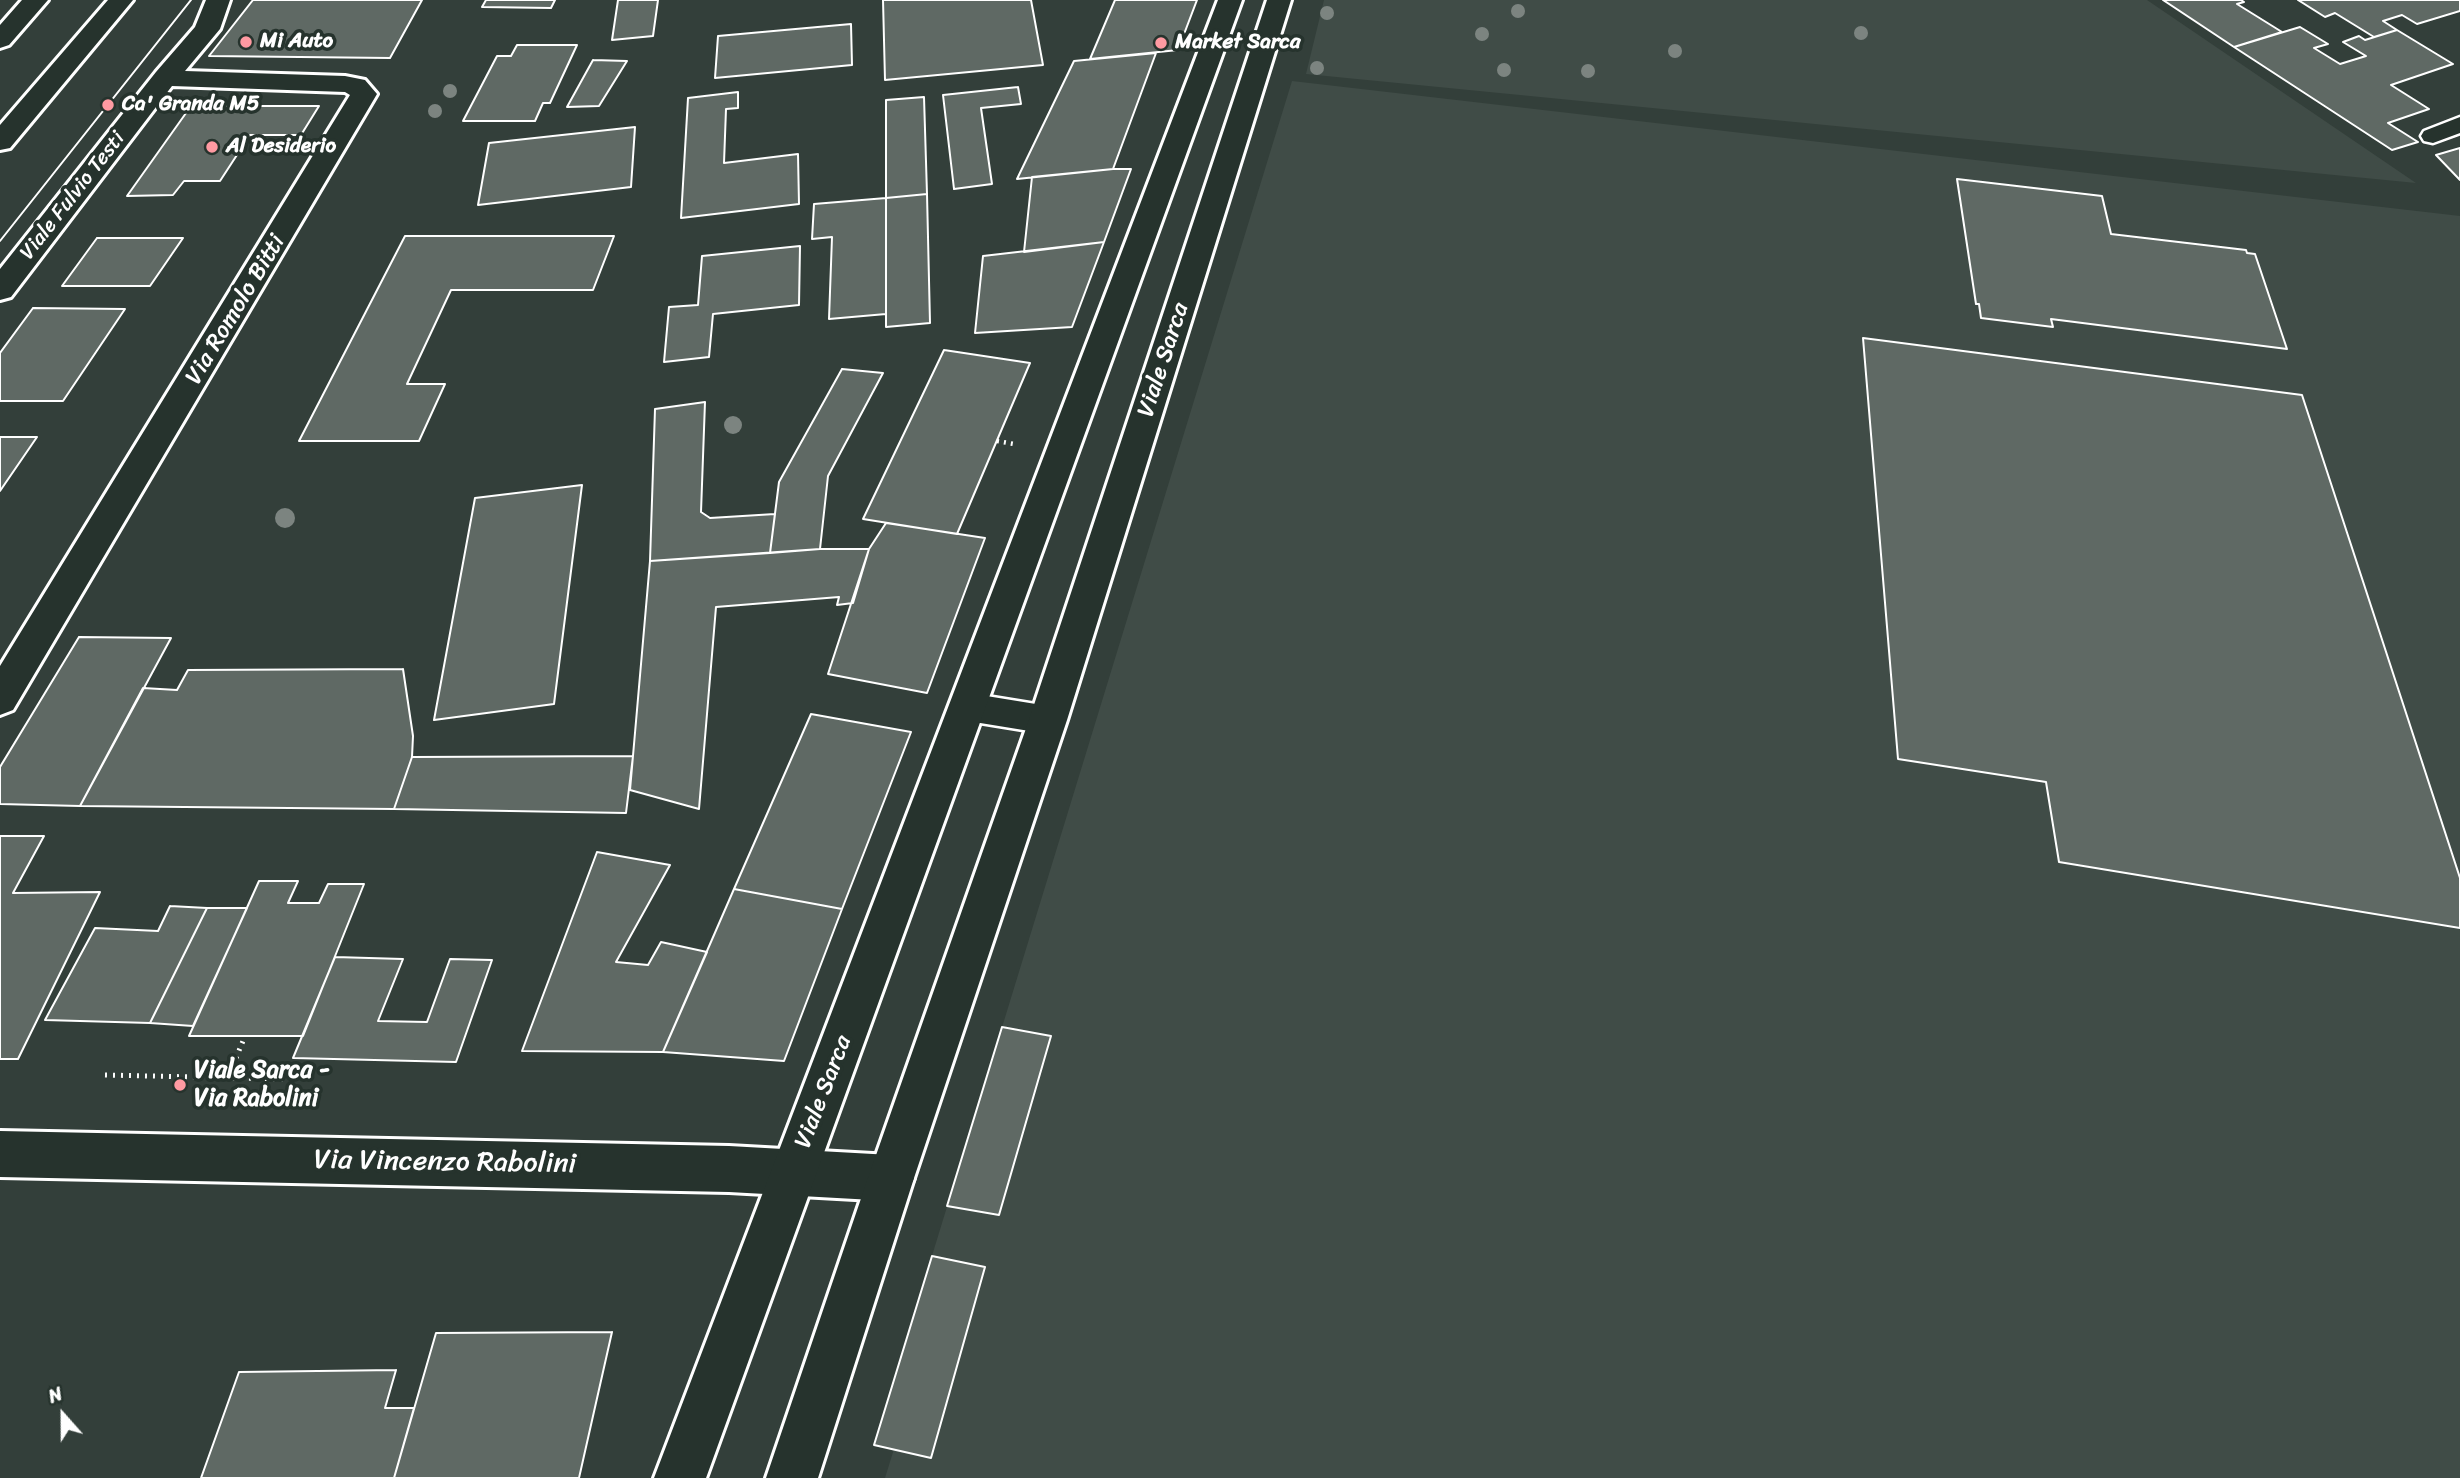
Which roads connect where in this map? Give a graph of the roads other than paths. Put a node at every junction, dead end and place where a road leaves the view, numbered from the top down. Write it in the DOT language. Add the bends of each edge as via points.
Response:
graph roads {
  1 [pos="36,0"];
  2 [pos="121,0"];
  3 [pos="218,0"];
  4 [pos="1230,0"];
  5 [pos="1279,0"];
  6 [pos="0,40"];
  7 [pos="165,78"];
  8 [pos="2460,124"];
  9 [pos="2432,136"];
  10 [pos="0,142"];
  11 [pos="0,290"];
  12 [pos="0,699"];
  13 [pos="968,707"];
  14 [pos="1048,720"];
  15 [pos="0,1154"];
  16 [pos="793,1172"];
  17 [pos="891,1178"];
  18 [pos="680,1478"];
  19 [pos="792,1478"];
  1 -- 6 [label="street"];
  2 -- 10 [label="street"];
  3 -- 7 [label="street, Viale Fulvio Testi" via="207,29"];
  4 -- 13 [label="street, Viale Sarca"];
  5 -- 14 [label="street, Viale Sarca"];
  7 -- 11 [label="street, Viale Fulvio Testi"];
  7 -- 12 [label="street, Via Romolo Bitti" via="345,84 365,94"];
  8 -- 9 [label="lane"];
  13 -- 14 [label="lane"];
  13 -- 16 [label="street, Viale Sarca"];
  14 -- 17 [label="street, Viale Sarca"];
  15 -- 16 [label="street, Via Vincenzo Rabolini"];
  16 -- 17 [label="street, Via Vincenzo Rabolini"];
  16 -- 18 [label="street, Viale Sarca"];
  17 -- 19 [label="street, Viale Sarca"];
}
